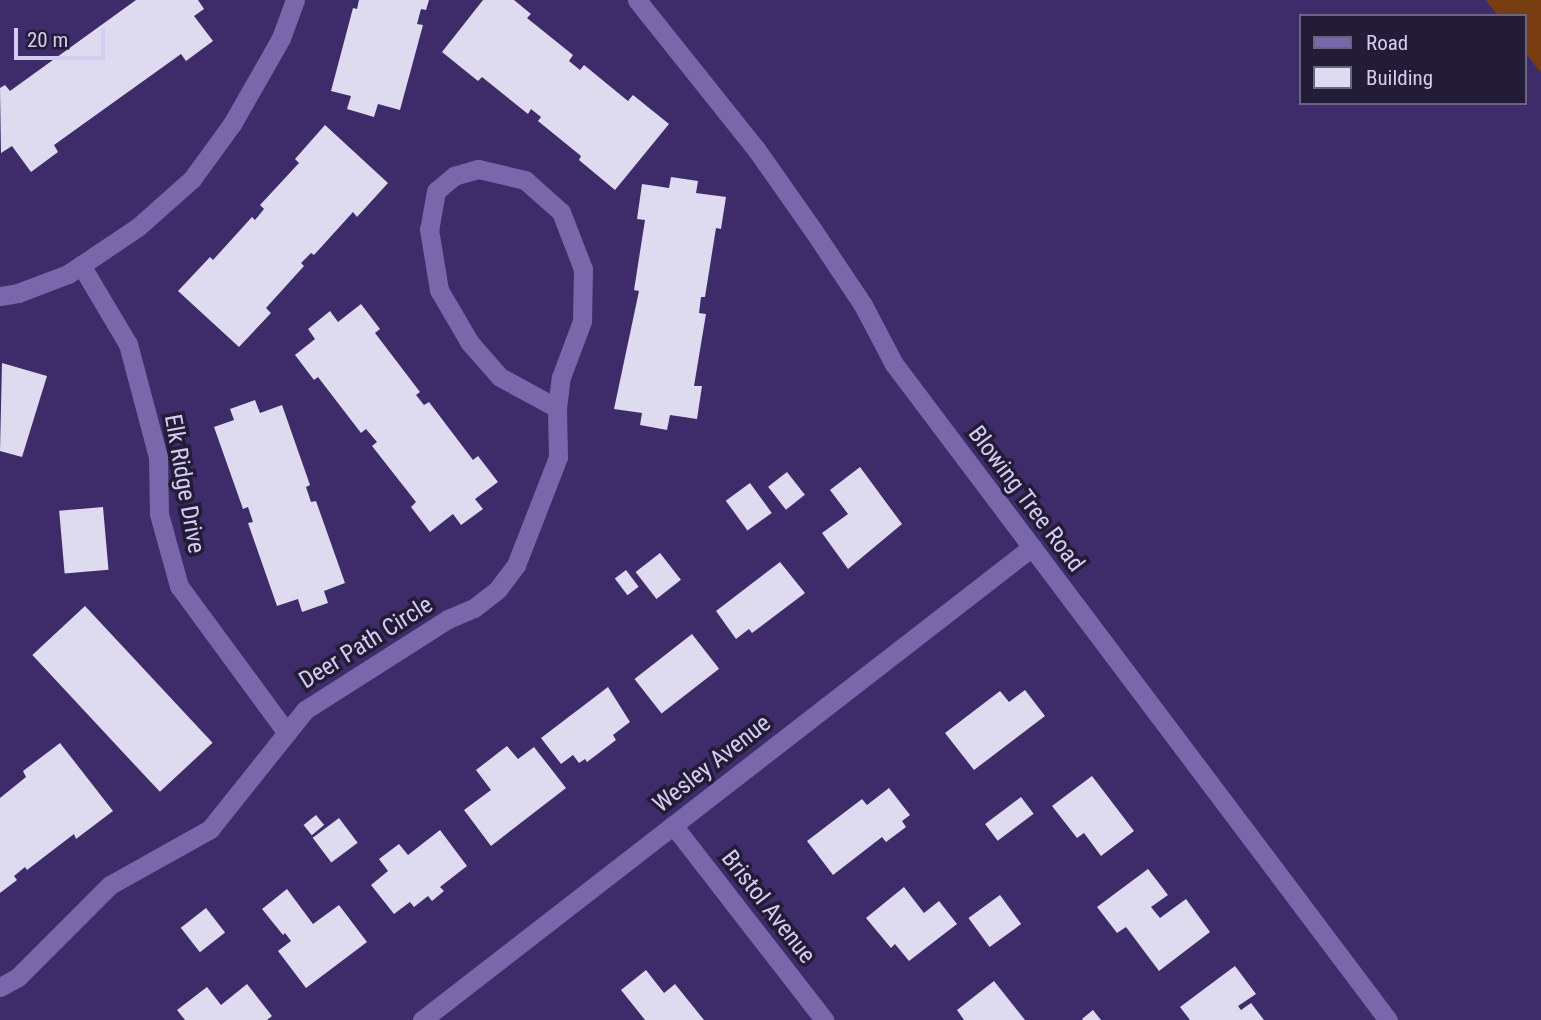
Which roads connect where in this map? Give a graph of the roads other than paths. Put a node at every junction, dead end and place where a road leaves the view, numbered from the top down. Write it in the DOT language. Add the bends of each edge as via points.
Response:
graph roads {
  1 [pos="295,0"];
  2 [pos="637,0"];
  3 [pos="81,265"];
  4 [pos="0,296"];
  5 [pos="557,408"];
  6 [pos="1032,547"];
  7 [pos="286,733"];
  8 [pos="673,825"];
  9 [pos="0,987"];
  10 [pos="422,1020"];
  11 [pos="824,1020"];
  12 [pos="1388,1020"];
  1 -- 3 [label="street" via="281,38 239,113 192,179 138,227"];
  2 -- 6 [label="street, Blowing Tree Road" via="755,149 863,306 894,363"];
  3 -- 4 [label="street" via="44,285"];
  3 -- 7 [label="street, Elk Ridge Drive" via="128,344 158,457 159,514 179,586"];
  5 -- 5 [label="street, Deer Path Circle" via="561,377 582,321 583,269 561,212 524,180 478,169 454,176 436,191 429,229 439,290 470,343 500,377"];
  5 -- 7 [label="street, Deer Path Circle" via="558,457 516,565 498,589 305,710"];
  6 -- 8 [label="street, Wesley Avenue"];
  6 -- 12 [label="street, Blowing Tree Road"];
  7 -- 9 [label="street, Deer Path Circle" via="210,829 110,885 18,977"];
  8 -- 10 [label="street, Wesley Avenue"];
  8 -- 11 [label="street, Bristol Avenue"];
}
